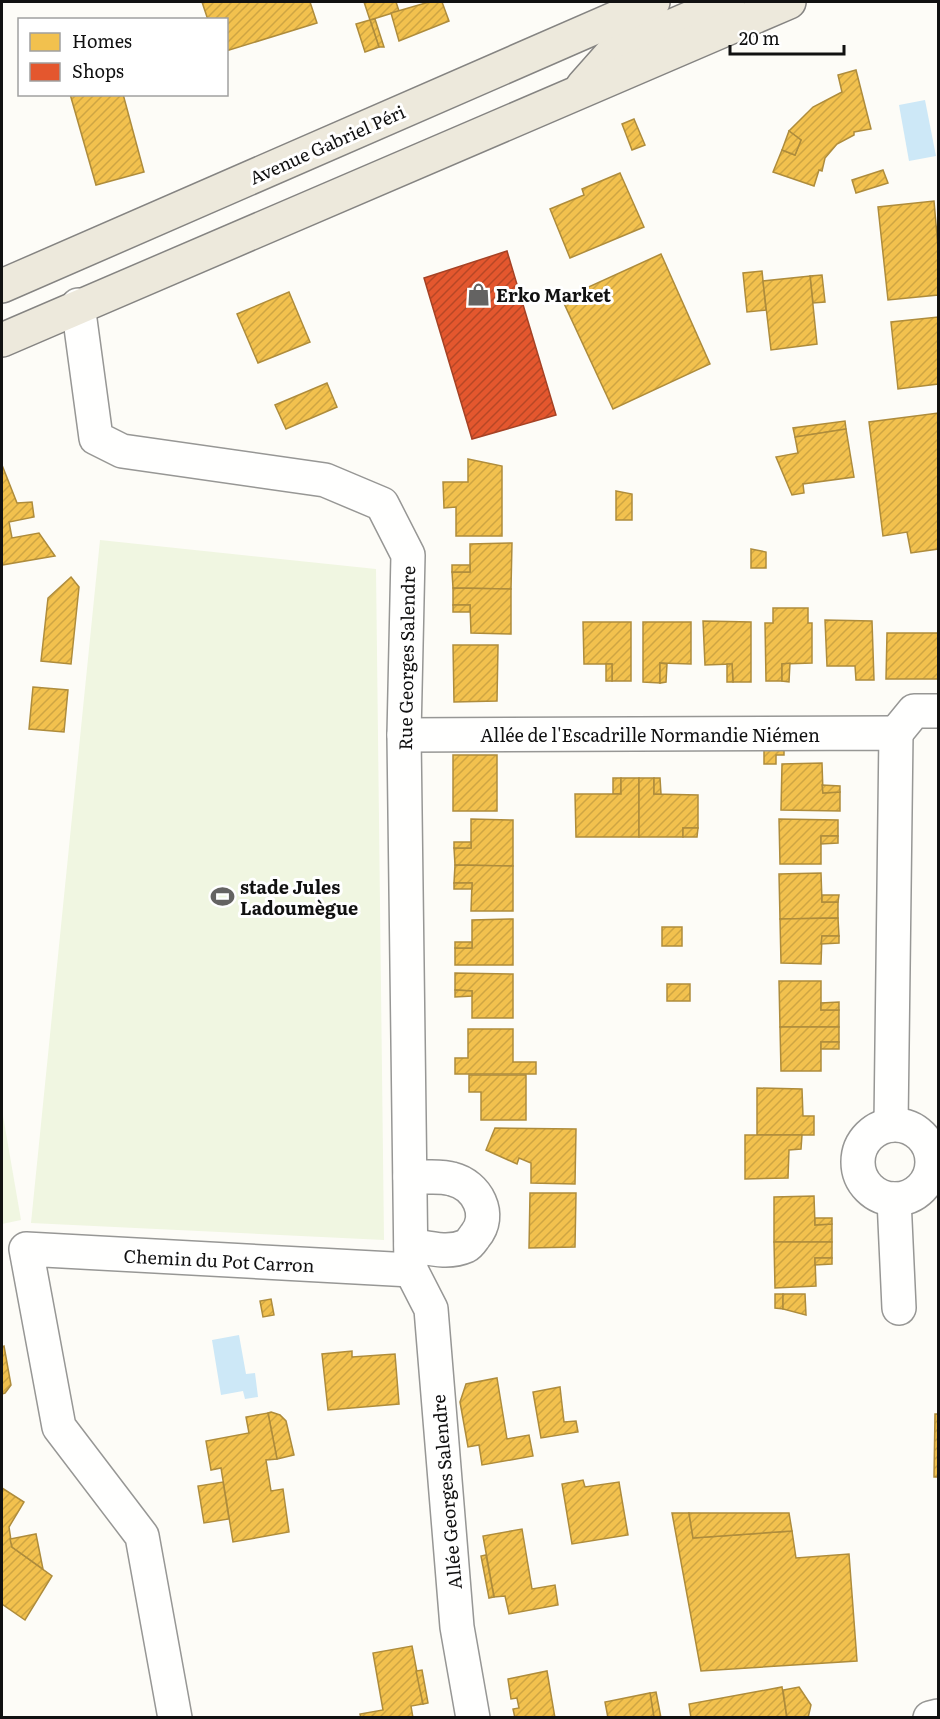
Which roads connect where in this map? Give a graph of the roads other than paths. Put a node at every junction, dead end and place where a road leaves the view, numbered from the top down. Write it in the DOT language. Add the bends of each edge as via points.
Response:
graph roads {
  1 [pos="653,2"];
  2 [pos="728,2"];
  3 [pos="789,2"];
  4 [pos="576,94"];
  5 [pos="2,286"];
  6 [pos="78,305"];
  7 [pos="2,340"];
  8 [pos="939,711"];
  9 [pos="896,733"];
  10 [pos="404,735"];
  11 [pos="891,1125"];
  12 [pos="410,1177"];
  13 [pos="894,1199"];
  14 [pos="411,1258"];
  15 [pos="900,1308"];
  16 [pos="939,1716"];
  17 [pos="176,1718"];
  18 [pos="473,1718"];
  19 [pos="930,1718"];
  1 -- 5 [label="main road, Avenue Gabriel Péri"];
  2 -- 4 [label="main road" via="614,51"];
  3 -- 4 [label="main road"];
  4 -- 6 [label="main road"];
  6 -- 7 [label="main road"];
  6 -- 10 [label="street, Rue Georges Salendre" via="96,438 123,451 325,480 382,504 408,555"];
  8 -- 9 [label="street" via="914,711"];
  9 -- 10 [label="street, Allée de l'Escadrille Normandie Niémen"];
  9 -- 11 [label="street"];
  10 -- 12 [label="street, Rue Georges Salendre"];
  11 -- 13 [label="street" via="869,1134 858,1155 858,1166 861,1177 876,1195"];
  11 -- 13 [label="street" via="902,1125 922,1136 932,1157 928,1180 920,1190"];
  12 -- 14 [label="street, Rue Georges Salendre"];
  12 -- 14 [label="street" via="452,1179 470,1189 481,1203 483,1216 480,1230 468,1245"];
  13 -- 15 [label="street"];
  14 -- 17 [label="street, Chemin du Pot Carron" via="26,1249 59,1427 142,1536"];
  14 -- 18 [label="street, Allée Georges Salendre" via="431,1309 457,1627"];
  16 -- 19 [label="street"];
}
